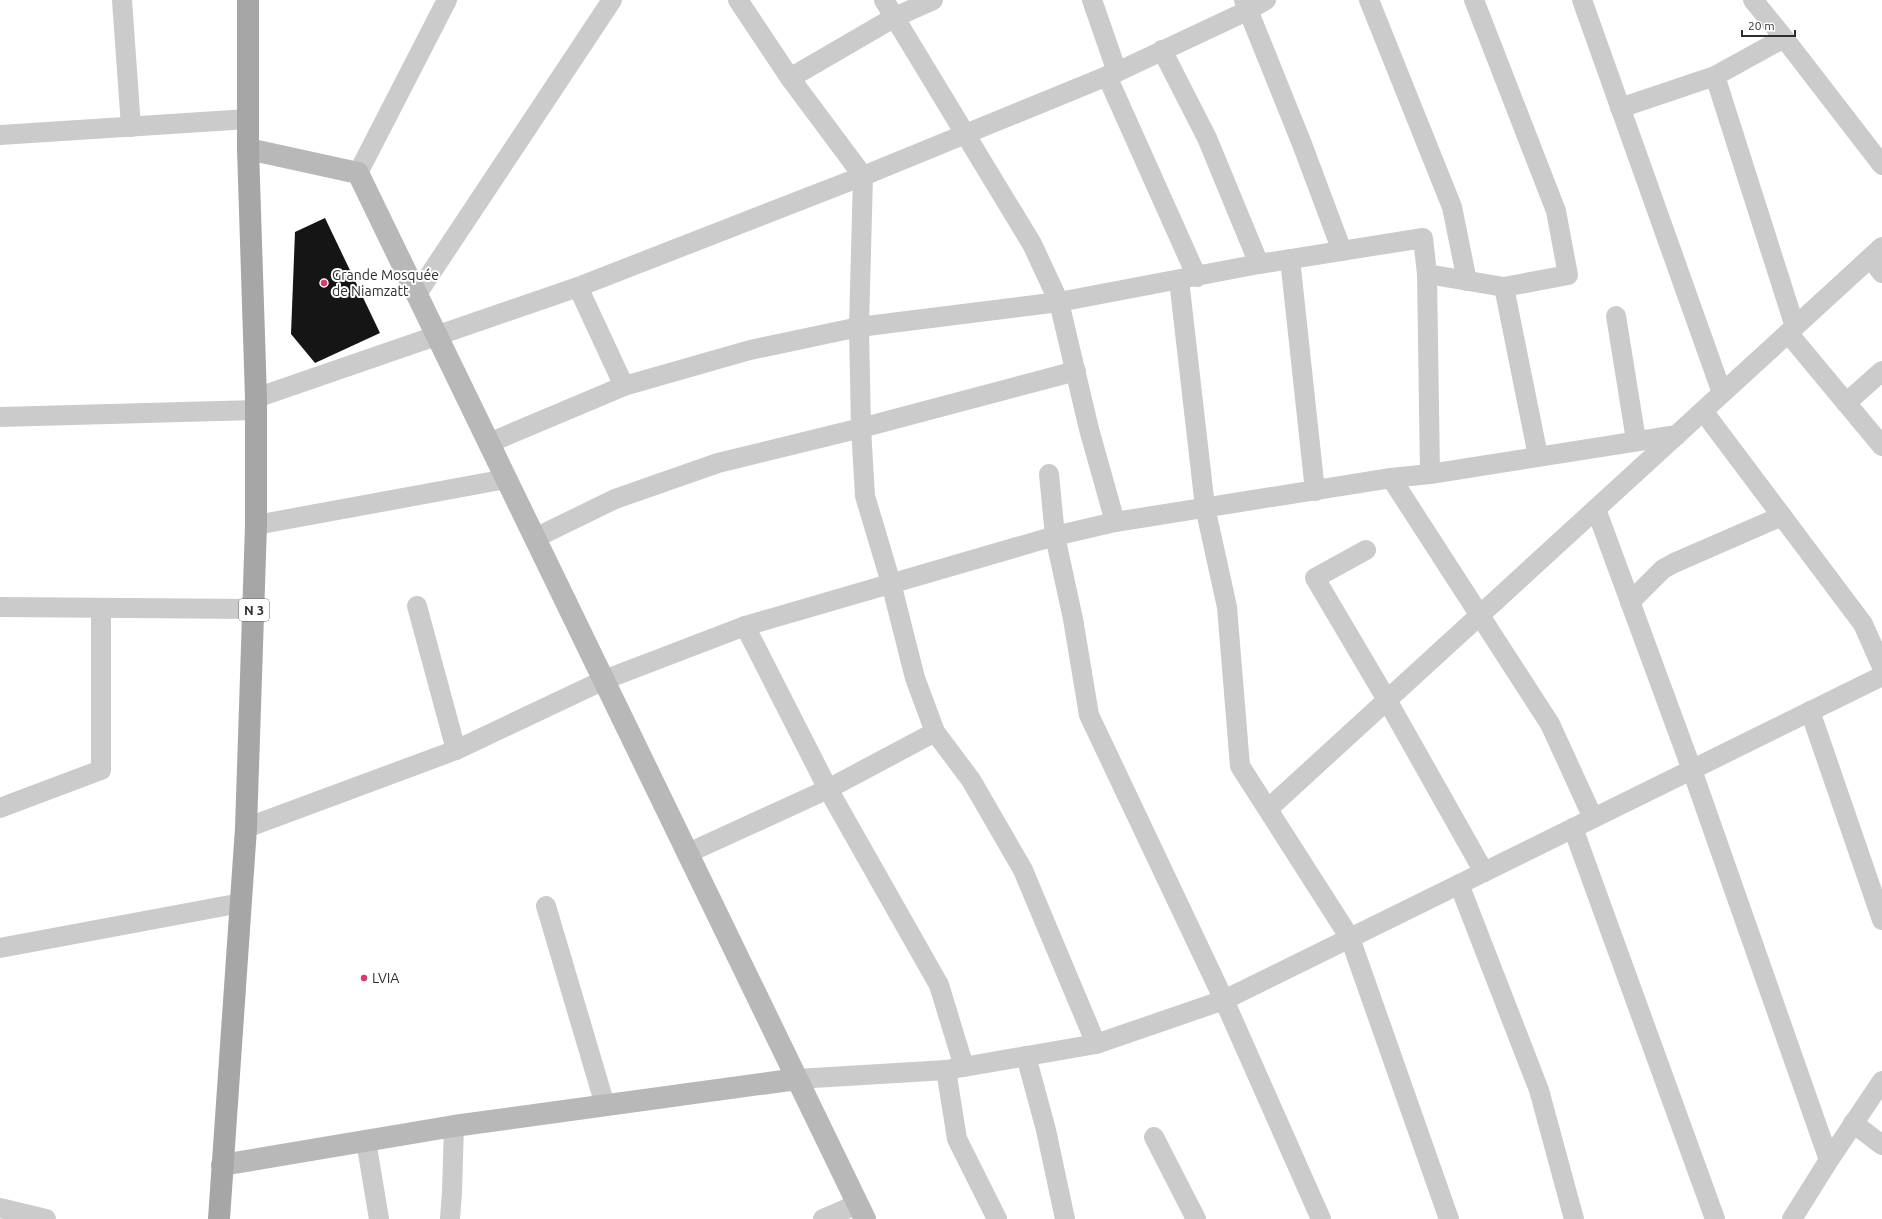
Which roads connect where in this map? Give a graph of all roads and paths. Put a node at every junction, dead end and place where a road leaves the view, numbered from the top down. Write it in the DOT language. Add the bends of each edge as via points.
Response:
graph roads {
  1 [pos="122,0"];
  2 [pos="248,0"];
  3 [pos="447,0"];
  4 [pos="612,0"];
  5 [pos="738,0"];
  6 [pos="884,0"];
  7 [pos="933,0"];
  8 [pos="1092,0"];
  9 [pos="1266,0"];
  10 [pos="1369,0"];
  11 [pos="1474,0"];
  12 [pos="1582,0"];
  13 [pos="1753,0"];
  14 [pos="1246,5"];
  15 [pos="895,17"];
  16 [pos="1784,38"];
  17 [pos="1162,50"];
  18 [pos="1112,74"];
  19 [pos="1715,76"];
  20 [pos="790,78"];
  21 [pos="1620,108"];
  22 [pos="248,120"];
  23 [pos="131,127"];
  24 [pos="0,135"];
  25 [pos="966,135"];
  26 [pos="248,149"];
  27 [pos="1882,165"];
  28 [pos="358,173"];
  29 [pos="863,176"];
  30 [pos="1342,251"];
  31 [pos="1290,259"];
  32 [pos="1878,259"];
  33 [pos="1259,264"];
  34 [pos="1427,274"];
  35 [pos="1188,278"];
  36 [pos="1467,282"];
  37 [pos="578,287"];
  38 [pos="1504,287"];
  39 [pos="417,294"];
  40 [pos="1059,302"];
  41 [pos="1616,316"];
  42 [pos="859,327"];
  43 [pos="1791,330"];
  44 [pos="437,336"];
  45 [pos="1076,371"];
  46 [pos="1882,371"];
  47 [pos="624,386"];
  48 [pos="1722,393"];
  49 [pos="1846,403"];
  50 [pos="256,404"];
  51 [pos="1703,411"];
  52 [pos="0,417"];
  53 [pos="861,428"];
  54 [pos="1677,435"];
  55 [pos="1636,440"];
  56 [pos="489,443"];
  57 [pos="1882,446"];
  58 [pos="1538,456"];
  59 [pos="1049,474"];
  60 [pos="1430,474"];
  61 [pos="1391,478"];
  62 [pos="506,479"];
  63 [pos="1315,491"];
  64 [pos="1205,506"];
  65 [pos="1596,509"];
  66 [pos="1782,516"];
  67 [pos="1114,522"];
  68 [pos="256,524"];
  69 [pos="1055,536"];
  70 [pos="535,538"];
  71 [pos="1366,550"];
  72 [pos="891,583"];
  73 [pos="1630,602"];
  74 [pos="417,606"];
  75 [pos="0,607"];
  76 [pos="101,608"];
  77 [pos="254,609"];
  78 [pos="1480,615"];
  79 [pos="744,626"];
  80 [pos="1882,667"];
  81 [pos="1882,676"];
  82 [pos="604,680"];
  83 [pos="1387,700"];
  84 [pos="1810,711"];
  85 [pos="935,732"];
  86 [pos="456,750"];
  87 [pos="1692,770"];
  88 [pos="828,789"];
  89 [pos="0,808"];
  90 [pos="1268,809"];
  91 [pos="1593,818"];
  92 [pos="246,828"];
  93 [pos="1573,828"];
  94 [pos="688,853"];
  95 [pos="1484,872"];
  96 [pos="1459,884"];
  97 [pos="241,903"];
  98 [pos="546,906"];
  99 [pos="1882,920"];
  100 [pos="1350,938"];
  101 [pos="0,948"];
  102 [pos="1224,1000"];
  103 [pos="1096,1044"];
  104 [pos="1026,1056"];
  105 [pos="955,1069"];
  106 [pos="797,1079"];
  107 [pos="1882,1081"];
  108 [pos="605,1105"];
  109 [pos="1853,1123"];
  110 [pos="454,1126"];
  111 [pos="1154,1137"];
  112 [pos="366,1141"];
  113 [pos="1882,1145"];
  114 [pos="1829,1160"];
  115 [pos="222,1165"];
  116 [pos="0,1208"];
  117 [pos="861,1212"];
  118 [pos="46,1219"];
  119 [pos="219,1219"];
  120 [pos="379,1219"];
  121 [pos="450,1219"];
  122 [pos="823,1219"];
  123 [pos="997,1219"];
  124 [pos="1065,1219"];
  125 [pos="1196,1219"];
  126 [pos="1321,1219"];
  127 [pos="1449,1219"];
  128 [pos="1574,1219"];
  129 [pos="1715,1219"];
  130 [pos="1792,1219"];
  1 -- 23 [label="street"];
  2 -- 22 [label="main road, N 3"];
  3 -- 28 [label="street"];
  4 -- 39 [label="street"];
  5 -- 20 [label="street"];
  6 -- 15 [label="street"];
  7 -- 15 [label="street"];
  8 -- 18 [label="street"];
  9 -- 14 [label="street"];
  10 -- 36 [label="street" via="1452,207"];
  11 -- 38 [label="street" via="1556,211 1568,275"];
  12 -- 21 [label="street"];
  13 -- 16 [label="street"];
  14 -- 17 [label="street"];
  14 -- 30 [label="street"];
  15 -- 20 [label="street"];
  15 -- 25 [label="street"];
  16 -- 19 [label="street"];
  16 -- 27 [label="street"];
  17 -- 18 [label="street"];
  17 -- 33 [label="street" via="1207,138"];
  18 -- 25 [label="street"];
  18 -- 35 [label="street"];
  19 -- 21 [label="street"];
  19 -- 43 [label="street"];
  20 -- 29 [label="street"];
  21 -- 48 [label="street"];
  22 -- 23 [label="street"];
  22 -- 26 [label="main road, N 3"];
  23 -- 24 [label="street"];
  25 -- 29 [label="street"];
  25 -- 40 [label="street" via="1032,244"];
  26 -- 28 [label="street"];
  26 -- 50 [label="main road, N 3"];
  28 -- 39 [label="street"];
  29 -- 37 [label="street"];
  29 -- 42 [label="street"];
  30 -- 31 [label="street"];
  30 -- 34 [label="street" via="1423,238"];
  31 -- 33 [label="street"];
  31 -- 63 [label="street"];
  32 -- 43 [label="street"];
  33 -- 35 [label="street"];
  34 -- 36 [label="street"];
  34 -- 60 [label="street"];
  35 -- 40 [label="street"];
  35 -- 64 [label="street"];
  36 -- 38 [label="street"];
  37 -- 44 [label="street"];
  37 -- 47 [label="street"];
  38 -- 58 [label="street"];
  39 -- 44 [label="street"];
  40 -- 42 [label="street"];
  40 -- 45 [label="street"];
  41 -- 55 [label="street"];
  42 -- 47 [label="street" via="750,350"];
  42 -- 53 [label="street"];
  43 -- 48 [label="street"];
  43 -- 49 [label="street"];
  44 -- 50 [label="street"];
  44 -- 56 [label="street"];
  45 -- 53 [label="street"];
  45 -- 67 [label="street"];
  46 -- 49 [label="street"];
  47 -- 56 [label="street"];
  48 -- 51 [label="street"];
  49 -- 57 [label="street"];
  50 -- 52 [label="street"];
  50 -- 68 [label="main road, N 3"];
  51 -- 54 [label="street"];
  51 -- 66 [label="street"];
  53 -- 70 [label="street" via="718,463 614,499"];
  53 -- 72 [label="street" via="865,496"];
  54 -- 55 [label="street"];
  54 -- 65 [label="street"];
  55 -- 58 [label="street"];
  56 -- 62 [label="street"];
  58 -- 60 [label="street"];
  59 -- 69 [label="street"];
  60 -- 61 [label="street"];
  61 -- 63 [label="street"];
  61 -- 78 [label="street"];
  62 -- 68 [label="street"];
  62 -- 70 [label="street"];
  63 -- 64 [label="street"];
  64 -- 67 [label="street"];
  64 -- 90 [label="street" via="1227,608 1240,766"];
  65 -- 73 [label="street"];
  65 -- 78 [label="street"];
  66 -- 73 [label="street" via="1674,563 1663,570"];
  66 -- 80 [label="street" via="1863,624"];
  67 -- 69 [label="street"];
  68 -- 77 [label="main road, N 3"];
  69 -- 72 [label="street"];
  69 -- 102 [label="street" via="1073,619 1089,716"];
  70 -- 82 [label="street"];
  71 -- 83 [label="street" via="1315,578"];
  72 -- 79 [label="street"];
  72 -- 85 [label="street" via="915,678"];
  73 -- 87 [label="street"];
  74 -- 86 [label="street"];
  75 -- 76 [label="street"];
  76 -- 77 [label="street"];
  76 -- 89 [label="street" via="101,770"];
  77 -- 92 [label="main road, N 3"];
  78 -- 83 [label="street"];
  78 -- 91 [label="street" via="1550,724"];
  79 -- 82 [label="street"];
  79 -- 88 [label="street"];
  81 -- 84 [label="street"];
  82 -- 86 [label="street"];
  82 -- 94 [label="street"];
  83 -- 90 [label="street"];
  83 -- 95 [label="street"];
  84 -- 87 [label="street"];
  84 -- 99 [label="street"];
  85 -- 88 [label="street"];
  85 -- 103 [label="street" via="971,780 1023,870"];
  86 -- 92 [label="street"];
  87 -- 91 [label="street"];
  87 -- 114 [label="street"];
  88 -- 94 [label="street"];
  88 -- 105 [label="street" via="939,985"];
  90 -- 100 [label="street"];
  91 -- 93 [label="street"];
  92 -- 97 [label="main road, N 3"];
  93 -- 95 [label="street"];
  93 -- 129 [label="street"];
  94 -- 106 [label="street"];
  95 -- 96 [label="street"];
  96 -- 100 [label="street"];
  96 -- 128 [label="street" via="1539,1090"];
  97 -- 101 [label="street"];
  97 -- 115 [label="main road, N 3"];
  98 -- 108 [label="street"];
  100 -- 102 [label="street"];
  100 -- 127 [label="street"];
  102 -- 103 [label="street"];
  102 -- 126 [label="street"];
  103 -- 104 [label="street"];
  104 -- 105 [label="street"];
  104 -- 124 [label="street" via="1046,1130"];
  105 -- 106 [label="street"];
  105 -- 123 [label="street" via="957,1139"];
  106 -- 108 [label="street"];
  106 -- 117 [label="street"];
  107 -- 109 [label="street"];
  108 -- 110 [label="street"];
  109 -- 113 [label="street"];
  109 -- 114 [label="street"];
  110 -- 112 [label="street"];
  110 -- 121 [label="street"];
  111 -- 125 [label="street"];
  112 -- 115 [label="street"];
  112 -- 120 [label="street"];
  114 -- 130 [label="street"];
  115 -- 119 [label="main road, N 3"];
  116 -- 118 [label="street"];
  117 -- 122 [label="street"];
}
